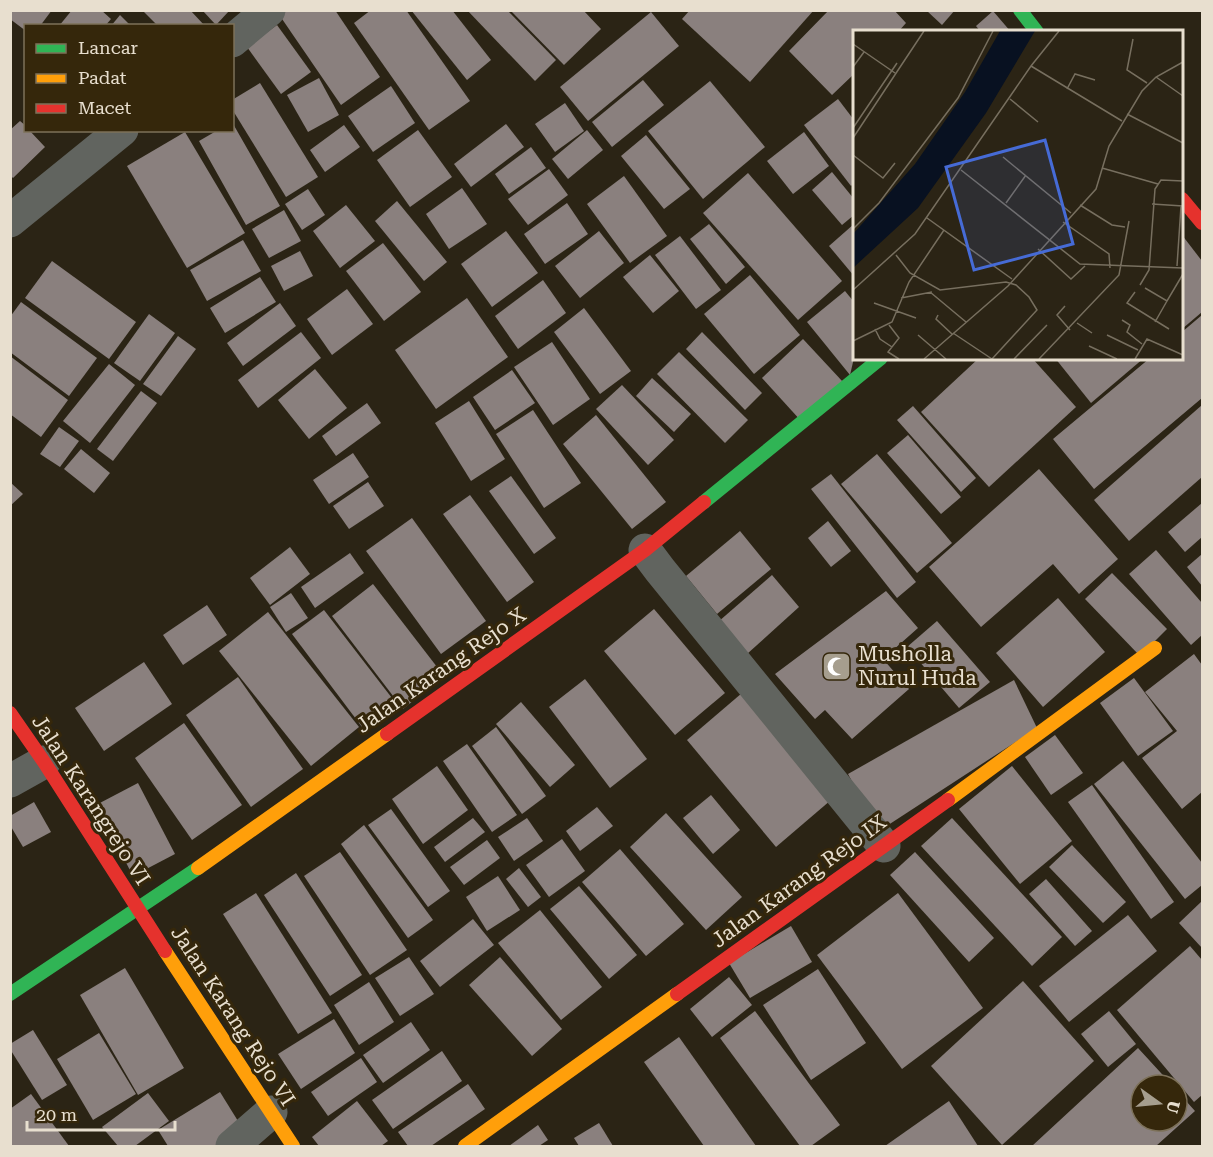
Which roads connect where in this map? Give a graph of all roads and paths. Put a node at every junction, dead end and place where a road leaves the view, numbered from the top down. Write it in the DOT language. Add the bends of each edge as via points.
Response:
graph roads {
  1 [pos="269,10"];
  2 [pos="1020,10"];
  3 [pos="1035,30"];
  4 [pos="234,39"];
  5 [pos="120,132"];
  6 [pos="1183,201"];
  7 [pos="10,221"];
  8 [pos="1203,223"];
  9 [pos="879,360"];
  10 [pos="645,550"];
  11 [pos="1155,648"];
  12 [pos="10,713"];
  13 [pos="44,762"];
  14 [pos="10,782"];
  15 [pos="884,846"];
  16 [pos="137,909"];
  17 [pos="10,994"];
  18 [pos="271,1112"];
  19 [pos="232,1146"];
  20 [pos="293,1146"];
  21 [pos="465,1146"];
  1 -- 4 [label="street"];
  2 -- 3 [label="street"];
  5 -- 7 [label="street"];
  6 -- 8 [label="street"];
  9 -- 10 [label="street, Jalan Karang Rejo X"];
  10 -- 15 [label="street"];
  10 -- 16 [label="street, Jalan Karang Rejo X"];
  11 -- 15 [label="street, Jalan Karang Rejo IX"];
  12 -- 13 [label="street, Jalan Karangrejo VI"];
  13 -- 14 [label="street"];
  13 -- 16 [label="street, Jalan Karangrejo VI"];
  15 -- 21 [label="street, Jalan Karang Rejo IX"];
  16 -- 17 [label="street, Jalan Karang Rejo X"];
  16 -- 18 [label="street, Jalan Karang Rejo VI"];
  18 -- 19 [label="street"];
  18 -- 20 [label="street, Jalan Karang Rejo VI"];
}
